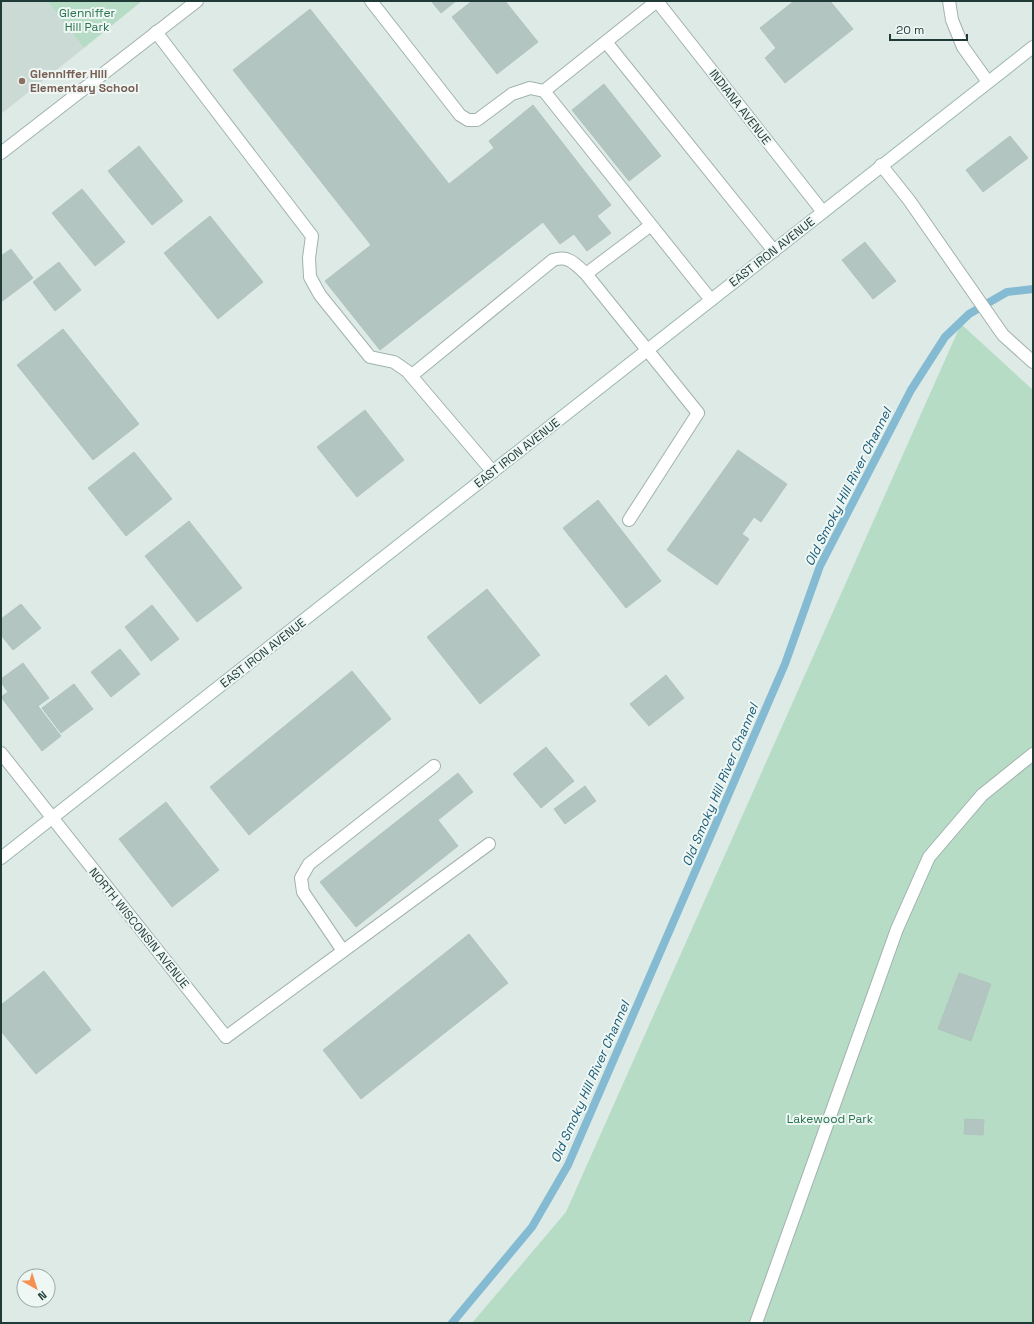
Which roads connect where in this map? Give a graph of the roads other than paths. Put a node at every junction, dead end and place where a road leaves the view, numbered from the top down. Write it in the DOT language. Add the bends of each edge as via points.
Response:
graph roads {
  1 [pos="197,1"];
  2 [pos="371,1"];
  3 [pos="657,1"];
  4 [pos="949,1"];
  5 [pos="156,32"];
  6 [pos="606,42"];
  7 [pos="1033,47"];
  8 [pos="988,82"];
  9 [pos="544,91"];
  10 [pos="1,153"];
  11 [pos="881,165"];
  12 [pos="823,212"];
  13 [pos="651,225"];
  14 [pos="774,251"];
  15 [pos="586,274"];
  16 [pos="711,300"];
  17 [pos="648,350"];
  18 [pos="1033,362"];
  19 [pos="411,376"];
  20 [pos="493,472"];
  21 [pos="628,520"];
  22 [pos="1,753"];
  23 [pos="1033,754"];
  24 [pos="434,766"];
  25 [pos="52,819"];
  26 [pos="489,844"];
  27 [pos="1,858"];
  28 [pos="343,951"];
  29 [pos="756,1323"];
  1 -- 5 [label="street"];
  2 -- 9 [label="street" via="460,115 468,120 477,120 512,94 530,88"];
  3 -- 6 [label="street"];
  3 -- 12 [label="street, INDIANA AVENUE"];
  4 -- 8 [label="street" via="952,20 963,47"];
  5 -- 10 [label="street"];
  5 -- 19 [label="street" via="312,236 310,277 320,295 370,357 394,362"];
  6 -- 9 [label="street"];
  6 -- 14 [label="street"];
  7 -- 8 [label="street, EAST IRON AVENUE"];
  8 -- 11 [label="street, EAST IRON AVENUE"];
  9 -- 13 [label="street"];
  11 -- 12 [label="street, EAST IRON AVENUE"];
  11 -- 18 [label="street" via="909,200 1003,335"];
  12 -- 14 [label="street, EAST IRON AVENUE"];
  13 -- 15 [label="street"];
  13 -- 16 [label="street"];
  14 -- 16 [label="street, EAST IRON AVENUE"];
  15 -- 17 [label="street"];
  15 -- 19 [label="street" via="572,261 562,258 553,260"];
  16 -- 17 [label="street, EAST IRON AVENUE"];
  17 -- 20 [label="street, EAST IRON AVENUE"];
  17 -- 21 [label="street" via="698,413"];
  19 -- 20 [label="street"];
  20 -- 25 [label="street, EAST IRON AVENUE"];
  22 -- 25 [label="street, NORTH WISCONSIN AVENUE"];
  23 -- 29 [label="street" via="982,795 929,857 897,929"];
  24 -- 28 [label="street" via="309,864 302,878 303,892"];
  25 -- 27 [label="street, EAST IRON AVENUE"];
  25 -- 28 [label="street, NORTH WISCONSIN AVENUE" via="226,1037"];
  26 -- 28 [label="street"];
}
